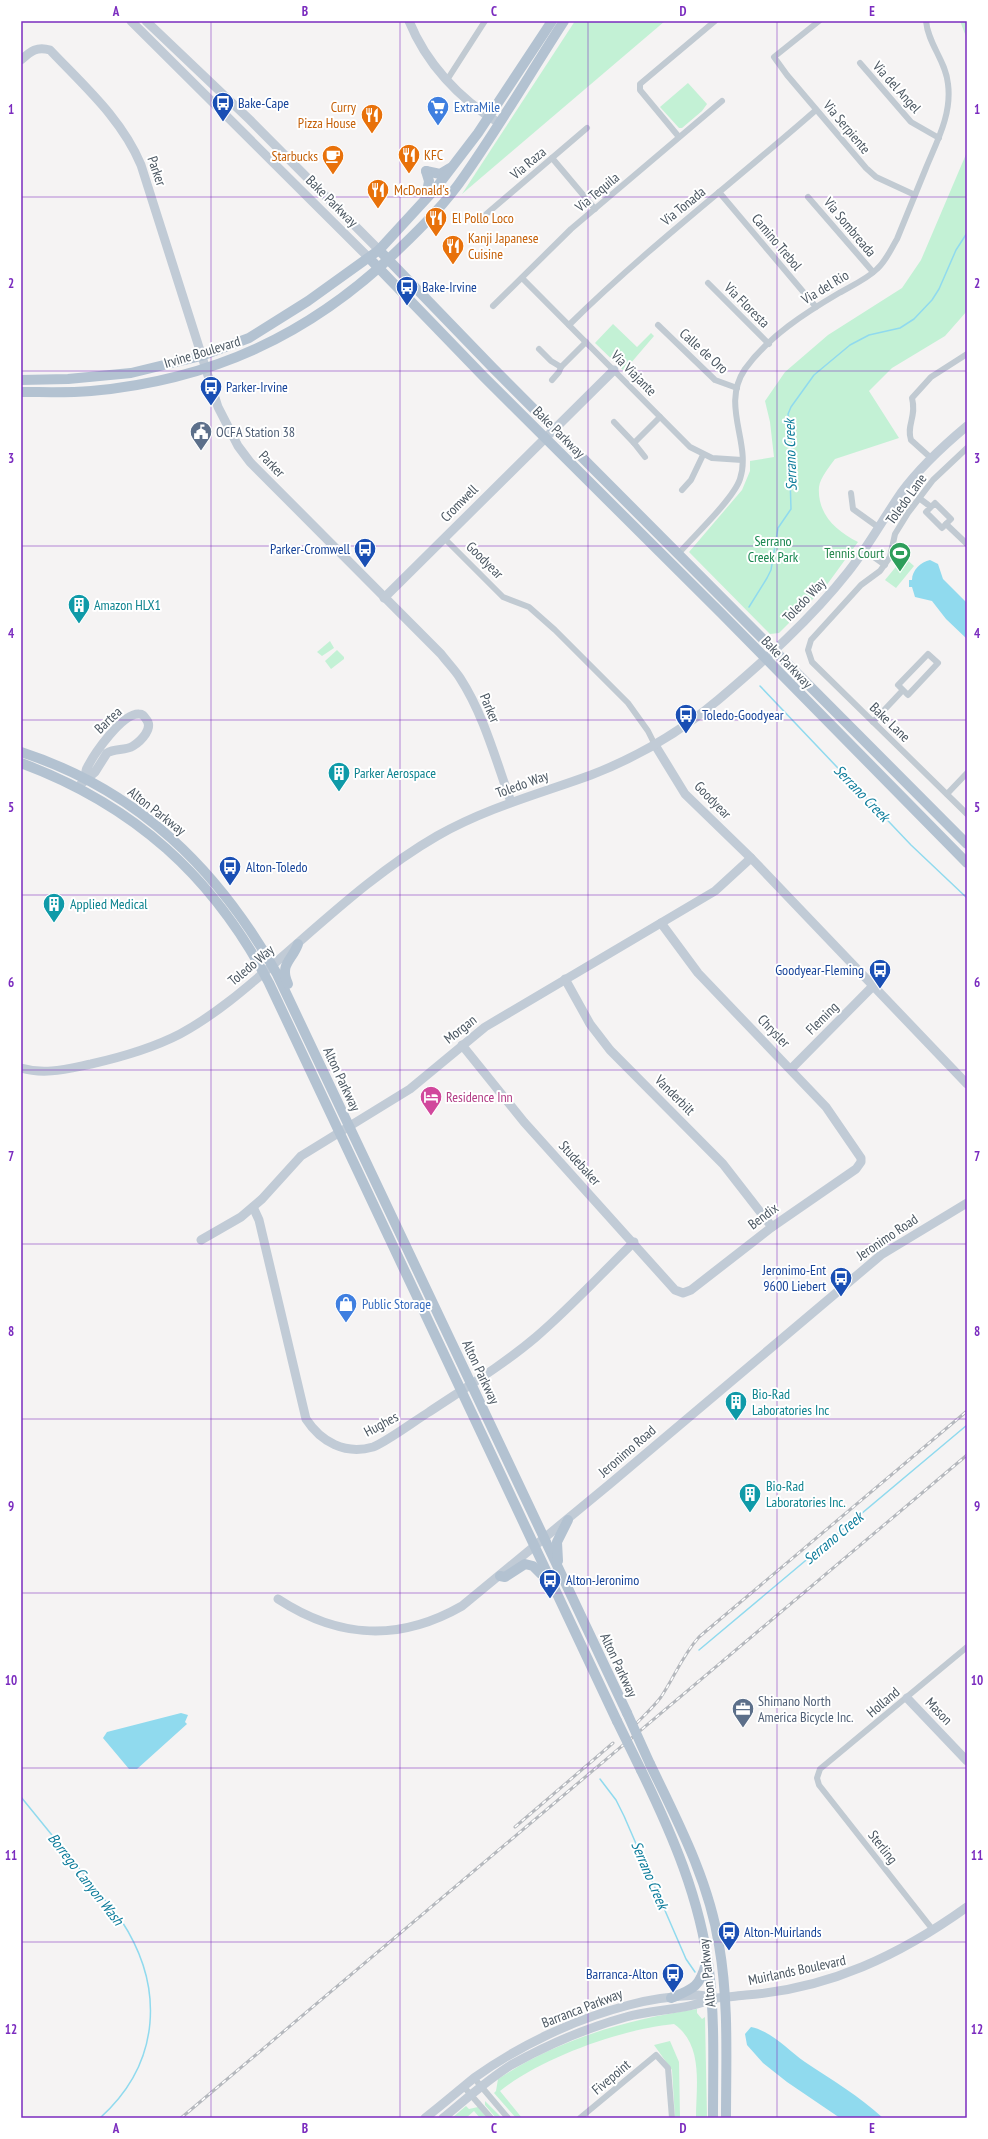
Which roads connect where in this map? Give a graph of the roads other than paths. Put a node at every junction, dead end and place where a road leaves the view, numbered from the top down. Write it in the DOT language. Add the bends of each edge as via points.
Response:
graph roads {
  1 [pos="131,21"];
  2 [pos="146,21"];
  3 [pos="409,21"];
  4 [pos="485,21"];
  5 [pos="552,21"];
  6 [pos="564,21"];
  7 [pos="714,21"];
  8 [pos="819,21"];
  9 [pos="926,21"];
  10 [pos="21,60"];
  11 [pos="860,63"];
  12 [pos="447,80"];
  13 [pos="722,101"];
  14 [pos="816,110"];
  15 [pos="489,117"];
  16 [pos="499,123"];
  17 [pos="586,128"];
  18 [pos="679,137"];
  19 [pos="939,138"];
  20 [pos="552,158"];
  21 [pos="453,166"];
  22 [pos="719,192"];
  23 [pos="915,195"];
  24 [pos="808,196"];
  25 [pos="426,199"];
  26 [pos="594,209"];
  27 [pos="484,216"];
  28 [pos="379,250"];
  29 [pos="369,258"];
  30 [pos="388,260"];
  31 [pos="378,269"];
  32 [pos="873,272"];
  33 [pos="522,278"];
  34 [pos="708,284"];
  35 [pos="493,306"];
  36 [pos="816,307"];
  37 [pos="569,325"];
  38 [pos="658,325"];
  39 [pos="586,342"];
  40 [pos="769,344"];
  41 [pos="539,349"];
  42 [pos="967,354"];
  43 [pos="201,356"];
  44 [pos="561,366"];
  45 [pos="205,369"];
  46 [pos="614,370"];
  47 [pos="21,380"];
  48 [pos="552,380"];
  49 [pos="737,388"];
  50 [pos="21,392"];
  51 [pos="660,417"];
  52 [pos="614,422"];
  53 [pos="967,426"];
  54 [pos="554,428"];
  55 [pos="545,438"];
  56 [pos="634,443"];
  57 [pos="967,448"];
  58 [pos="703,455"];
  59 [pos="645,457"];
  60 [pos="931,458"];
  61 [pos="742,460"];
  62 [pos="682,490"];
  63 [pos="851,493"];
  64 [pos="919,498"];
  65 [pos="931,508"];
  66 [pos="946,524"];
  67 [pos="878,527"];
  68 [pos="444,538"];
  69 [pos="967,544"];
  70 [pos="864,550"];
  71 [pos="679,553"];
  72 [pos="670,562"];
  73 [pos="885,565"];
  74 [pos="384,598"];
  75 [pos="811,640"];
  76 [pos="774,650"];
  77 [pos="764,659"];
  78 [pos="903,690"];
  79 [pos="873,722"];
  80 [pos="655,745"];
  81 [pos="21,752"];
  82 [pos="21,763"];
  83 [pos="967,773"];
  84 [pos="85,780"];
  85 [pos="78,788"];
  86 [pos="947,794"];
  87 [pos="511,802"];
  88 [pos="967,814"];
  89 [pos="967,844"];
  90 [pos="751,858"];
  91 [pos="967,863"];
  92 [pos="661,923"];
  93 [pos="298,944"];
  94 [pos="272,965"];
  95 [pos="264,973"];
  96 [pos="564,979"];
  97 [pos="874,986"];
  98 [pos="297,1016"];
  99 [pos="462,1046"];
  100 [pos="21,1068"];
  101 [pos="791,1069"];
  102 [pos="967,1084"];
  103 [pos="349,1126"];
  104 [pos="340,1132"];
  105 [pos="861,1162"];
  106 [pos="967,1203"];
  107 [pos="253,1206"];
  108 [pos="772,1227"];
  109 [pos="201,1240"];
  110 [pos="634,1242"];
  111 [pos="683,1293"];
  112 [pos="471,1384"];
  113 [pos="462,1390"];
  114 [pos="568,1520"];
  115 [pos="545,1538"];
  116 [pos="534,1546"];
  117 [pos="558,1567"];
  118 [pos="547,1573"];
  119 [pos="500,1576"];
  120 [pos="278,1599"];
  121 [pos="967,1647"];
  122 [pos="907,1698"];
  123 [pos="967,1761"];
  124 [pos="817,1778"];
  125 [pos="967,1907"];
  126 [pos="933,1930"];
  127 [pos="707,1957"];
  128 [pos="724,1996"];
  129 [pos="671,1998"];
  130 [pos="712,1998"];
  131 [pos="474,2078"];
  132 [pos="464,2087"];
  133 [pos="482,2087"];
  134 [pos="471,2096"];
  135 [pos="425,2118"];
  136 [pos="443,2118"];
  137 [pos="490,2118"];
  138 [pos="508,2118"];
  139 [pos="580,2118"];
  140 [pos="672,2118"];
  141 [pos="713,2118"];
  142 [pos="726,2118"];
  1 -- 29 [label="street, Bake Parkway"];
  2 -- 28 [label="street, Bake Parkway" via="250,120"];
  3 -- 12 [label="street" via="420,47"];
  4 -- 12 [label="street"];
  5 -- 15 [label="main road, Irvine Boulevard"];
  6 -- 16 [label="main road, Irvine Boulevard"];
  7 -- 18 [label="street" via="640,84 640,90"];
  8 -- 14 [label="street, Via Serpiente" via="774,58"];
  9 -- 19 [label="street, Via del Rio" via="930,38 943,63 948,82 948,111"];
  10 -- 43 [label="street, Parker" via="32,50 42,47 50,50 108,112 134,149"];
  11 -- 19 [label="street, Via del Angel" via="911,122"];
  12 -- 15 [label="street"];
  13 -- 18 [label="street, Via Tequila"];
  14 -- 22 [label="street, Via Tonada"];
  14 -- 23 [label="street, Via Serpiente" via="876,177"];
  15 -- 16 [label="street"];
  15 -- 21 [label="main road, Irvine Boulevard"];
  16 -- 30 [label="main road, Irvine Boulevard" via="446,200"];
  17 -- 20 [label="street, Via Raza"];
  18 -- 26 [label="street, Via Tequila"];
  19 -- 23 [label="street, Via del Rio"];
  20 -- 26 [label="street"];
  20 -- 27 [label="street, Via Raza"];
  21 -- 25 [label="main road, Irvine Boulevard"];
  21 -- 25 [label="main road" via="440,174 426,171 429,181"];
  22 -- 36 [label="street, Camino Trebol"];
  22 -- 37 [label="street, Via Tonada" via="610,285"];
  23 -- 32 [label="street, Via del Rio" via="890,253"];
  24 -- 32 [label="street, Via Sombreada"];
  25 -- 28 [label="main road, Irvine Boulevard"];
  26 -- 33 [label="street, Via Tequila"];
  28 -- 29 [label="main road, Irvine Boulevard"];
  28 -- 30 [label="main road, Bake Parkway"];
  29 -- 31 [label="main road, Bake Parkway"];
  29 -- 43 [label="main road, Irvine Boulevard" via="249,338"];
  30 -- 31 [label="main road, Irvine Boulevard"];
  30 -- 54 [label="main road, Bake Parkway"];
  31 -- 45 [label="main road, Irvine Boulevard" via="294,330 251,352"];
  31 -- 55 [label="main road, Bake Parkway"];
  32 -- 36 [label="street, Via del Rio"];
  33 -- 35 [label="street, Via Tequila"];
  33 -- 37 [label="street, Via Viajante"];
  34 -- 40 [label="street, Via Floresta"];
  36 -- 40 [label="street, Via del Rio" via="789,324"];
  37 -- 39 [label="street, Via Viajante"];
  38 -- 49 [label="street, Calle de Oro" via="715,380"];
  39 -- 44 [label="street"];
  39 -- 46 [label="street, Via Viajante"];
  40 -- 49 [label="street, Via del Rio" via="741,376"];
  41 -- 44 [label="street" via="551,361"];
  42 -- 60 [label="street" via="931,377 912,398 915,410 910,427 911,440"];
  43 -- 45 [label="street, Parker"];
  43 -- 47 [label="main road, Irvine Boulevard" via="131,373"];
  44 -- 48 [label="street"];
  45 -- 50 [label="main road, Irvine Boulevard" via="124,387 69,392"];
  45 -- 74 [label="street, Parker" via="226,424 246,457"];
  46 -- 51 [label="street, Via Viajante"];
  46 -- 54 [label="street, Cromwell"];
  49 -- 61 [label="street, Via del Rio" via="735,412"];
  51 -- 56 [label="street"];
  51 -- 58 [label="street, Via Viajante" via="690,447"];
  52 -- 56 [label="street"];
  53 -- 60 [label="street, Toledo Way"];
  54 -- 55 [label="street, Cromwell"];
  54 -- 71 [label="main road, Bake Parkway"];
  55 -- 68 [label="street, Cromwell"];
  55 -- 72 [label="main road, Bake Parkway"];
  56 -- 59 [label="street"];
  57 -- 64 [label="street, Toledo Lane" via="943,470"];
  58 -- 61 [label="street, Via Viajante" via="722,460"];
  58 -- 62 [label="street" via="691,480"];
  60 -- 67 [label="street, Toledo Way" via="902,492"];
  61 -- 71 [label="street, Via del Rio" via="741,474 734,491"];
  63 -- 67 [label="street" via="853,509"];
  64 -- 65 [label="street"];
  64 -- 73 [label="street, Toledo Lane" via="895,534 892,550"];
  65 -- 66 [label="street" via="926,512 942,528"];
  65 -- 66 [label="street" via="935,503 951,518"];
  66 -- 69 [label="street"];
  67 -- 70 [label="street, Toledo Way"];
  68 -- 74 [label="street, Cromwell"];
  68 -- 80 [label="street, Goodyear" via="503,597 529,606 555,630 628,703"];
  70 -- 73 [label="street"];
  70 -- 76 [label="street, Toledo Way" via="831,592"];
  71 -- 72 [label="street"];
  71 -- 76 [label="main road, Bake Parkway"];
  72 -- 77 [label="main road, Bake Parkway"];
  73 -- 75 [label="street, Toledo Lane" via="875,576 861,585"];
  74 -- 87 [label="street, Parker" via="441,654 460,677 488,736"];
  75 -- 79 [label="street, Bake Lane" via="808,650 812,662"];
  76 -- 77 [label="street, Toledo Way"];
  76 -- 89 [label="main road, Bake Parkway"];
  77 -- 80 [label="street, Toledo Way" via="690,723"];
  77 -- 91 [label="main road, Bake Parkway"];
  78 -- 78 [label="street" via="908,694 938,663 928,654 898,685"];
  78 -- 79 [label="street"];
  79 -- 86 [label="street, Bake Lane"];
  80 -- 87 [label="street, Toledo Way" via="591,775"];
  80 -- 90 [label="street, Goodyear" via="685,794"];
  81 -- 84 [label="main road, Alton Parkway"];
  82 -- 85 [label="main road, Alton Parkway"];
  83 -- 86 [label="street"];
  84 -- 84 [label="street, Bartea" via="95,772 107,753 128,748 142,738 149,726 142,715 130,717 110,734 86,769"];
  84 -- 85 [label="street, Bartea"];
  84 -- 94 [label="main road, Alton Parkway" via="97,784 142,815 197,862 232,902"];
  85 -- 95 [label="main road, Alton Parkway" via="138,825 186,867 233,921"];
  86 -- 88 [label="street, Bake Lane"];
  87 -- 93 [label="street, Toledo Way" via="468,819 410,852"];
  90 -- 92 [label="street, Morgan" via="715,892"];
  90 -- 97 [label="street, Goodyear"];
  92 -- 96 [label="street, Morgan"];
  92 -- 101 [label="street, Chrysler" via="698,974"];
  93 -- 94 [label="street, Toledo Way"];
  93 -- 98 [label="main road" via="286,965 284,976 297,1006"];
  94 -- 95 [label="street, Toledo Way"];
  94 -- 98 [label="main road, Alton Parkway"];
  95 -- 100 [label="street, Toledo Way" via="227,1004 181,1033 148,1049 49,1073"];
  95 -- 104 [label="main road, Alton Parkway"];
  96 -- 99 [label="street, Morgan" via="485,1027"];
  96 -- 108 [label="street, Vanderbilt" via="590,1024 610,1050 723,1164"];
  97 -- 101 [label="street, Fleming"];
  97 -- 102 [label="street, Goodyear"];
  98 -- 103 [label="main road, Alton Parkway"];
  99 -- 103 [label="street, Morgan" via="410,1089"];
  99 -- 110 [label="street, Studebaker" via="524,1122"];
  101 -- 105 [label="street, Chrysler" via="826,1107 860,1154"];
  103 -- 104 [label="street, Morgan"];
  103 -- 112 [label="main road, Alton Parkway"];
  104 -- 107 [label="street, Morgan" via="301,1156"];
  104 -- 113 [label="main road, Alton Parkway"];
  105 -- 108 [label="street, Bendix" via="856,1169"];
  106 -- 114 [label="street, Jeronimo Road" via="881,1255"];
  107 -- 109 [label="street, Morgan" via="241,1218"];
  107 -- 113 [label="street, Hughes" via="259,1220 301,1404 306,1419 324,1440 350,1449 374,1447"];
  108 -- 111 [label="street, Bendix" via="691,1290"];
  110 -- 111 [label="street, Studebaker" via="675,1290"];
  110 -- 112 [label="street, Hughes" via="536,1337"];
  112 -- 113 [label="street, Hughes"];
  112 -- 115 [label="main road, Alton Parkway"];
  113 -- 116 [label="main road, Alton Parkway"];
  114 -- 115 [label="street, Jeronimo Road"];
  114 -- 117 [label="main road" via="557,1542"];
  115 -- 116 [label="street, Jeronimo Road"];
  115 -- 117 [label="main road, Alton Parkway"];
  116 -- 118 [label="main road, Alton Parkway"];
  116 -- 119 [label="street, Jeronimo Road"];
  117 -- 128 [label="main road, Alton Parkway, bridge" via="688,1843 708,1898 719,1945"];
  118 -- 119 [label="main road" via="542,1574 533,1566 525,1564 506,1577"];
  118 -- 127 [label="main road, Alton Parkway, bridge" via="682,1860 699,1917"];
  119 -- 120 [label="street, Jeronimo Road" via="462,1606 435,1620 381,1632 356,1630 312,1619"];
  121 -- 122 [label="street, Holland"];
  122 -- 123 [label="street, Mason"];
  122 -- 124 [label="street, Holland" via="820,1770"];
  124 -- 126 [label="street, Sterling" via="819,1785"];
  125 -- 126 [label="street, Muirlands Boulevard"];
  126 -- 128 [label="street, Muirlands Boulevard" via="858,1970 837,1977 780,1990"];
  127 -- 129 [label="main road" via="699,1983"];
  127 -- 130 [label="main road, Alton Parkway"];
  128 -- 130 [label="street, Muirlands Boulevard"];
  128 -- 142 [label="main road, Alton Parkway"];
  129 -- 130 [label="street, Barranca Parkway" via="700,1995"];
  129 -- 131 [label="street, Barranca Parkway" via="630,2005 574,2024 524,2047"];
  130 -- 133 [label="street, Barranca Parkway" via="700,2004 653,2010 589,2029 510,2066"];
  130 -- 141 [label="main road, Alton Parkway"];
  131 -- 132 [label="street, Barranca Parkway"];
  131 -- 133 [label="street"];
  132 -- 134 [label="street"];
  132 -- 135 [label="street, Barranca Parkway"];
  133 -- 134 [label="street, Barranca Parkway"];
  133 -- 138 [label="street"];
  134 -- 136 [label="street, Barranca Parkway"];
  134 -- 137 [label="street"];
  139 -- 140 [label="street, Fivepoint" via="656,2055 668,2068"];
}
